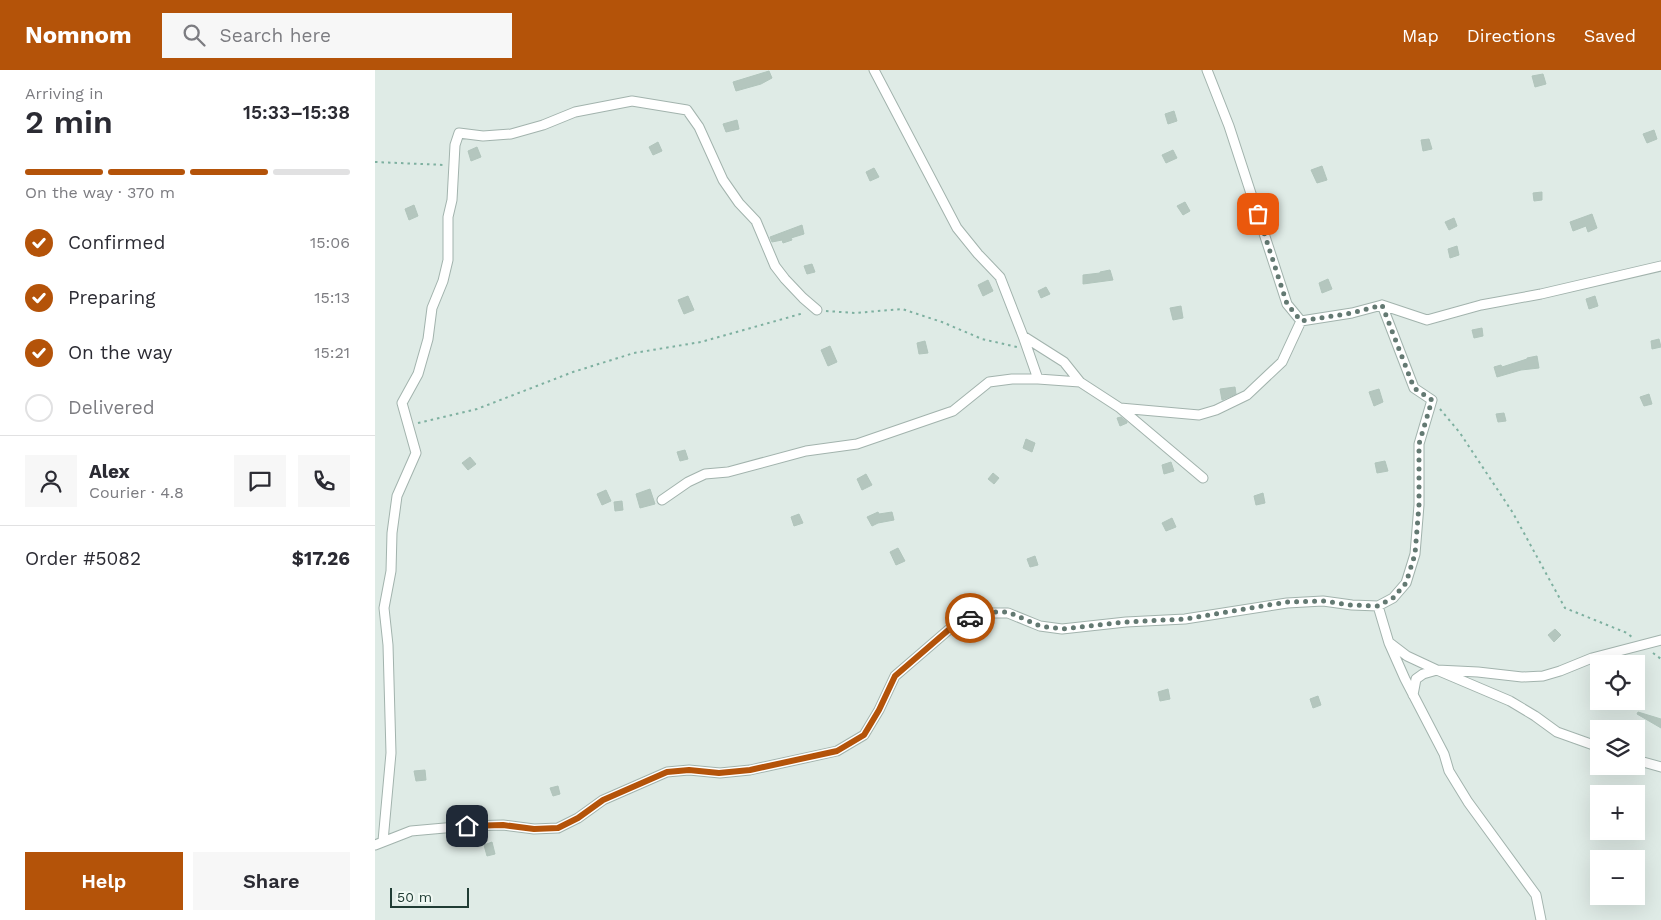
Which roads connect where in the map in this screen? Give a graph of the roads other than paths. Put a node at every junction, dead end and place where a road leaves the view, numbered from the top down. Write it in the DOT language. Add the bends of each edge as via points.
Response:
graph roads {
  1 [pos="874,70"];
  2 [pos="1207,70"];
  3 [pos="1661,266"];
  4 [pos="1382,305"];
  5 [pos="817,310"];
  6 [pos="1301,321"];
  7 [pos="1023,336"];
  8 [pos="1038,379"];
  9 [pos="1081,382"];
  10 [pos="1120,408"];
  11 [pos="1203,478"];
  12 [pos="662,500"];
  13 [pos="1378,606"];
  14 [pos="1661,640"];
  15 [pos="1389,643"];
  16 [pos="1437,670"];
  17 [pos="1413,695"];
  18 [pos="1590,744"];
  19 [pos="1645,763"];
  20 [pos="1661,767"];
  21 [pos="379,843"];
  22 [pos="1541,920"];
  1 -- 7 [label="street" via="957,228 1000,276"];
  2 -- 6 [label="street" via="1229,126 1287,304"];
  3 -- 4 [label="street" via="1427,320"];
  4 -- 6 [label="street"];
  4 -- 13 [label="street" via="1414,388 1432,400 1419,444 1415,554 1406,583 1393,598"];
  5 -- 21 [label="street" via="775,266 756,221 723,180 699,127 687,110 632,101 575,112 511,134 483,136 459,133 453,165 448,260 432,308 418,374 402,403 416,453 397,496 391,571 384,608 391,752"];
  6 -- 10 [label="street" via="1282,362 1247,395 1216,410 1199,415"];
  7 -- 8 [label="street"];
  7 -- 9 [label="street" via="1064,362"];
  8 -- 9 [label="street"];
  8 -- 12 [label="street" via="989,382 953,411 857,444 806,451 728,472 705,474"];
  9 -- 10 [label="street"];
  10 -- 11 [label="street"];
  13 -- 15 [label="street"];
  13 -- 21 [label="street" via="1323,601 1287,602 1185,619 1062,629 1040,626 1008,612 982,612 953,626 895,676 864,735 837,751 750,770 667,772 603,800 558,828 467,826 411,831"];
  14 -- 16 [label="street" via="1592,658 1543,676"];
  15 -- 16 [label="street" via="1407,656"];
  15 -- 17 [label="street"];
  16 -- 17 [label="street" via="1416,679"];
  16 -- 18 [label="street" via="1510,701 1557,732"];
  17 -- 22 [label="street" via="1449,771 1468,802 1536,895"];
  19 -- 20 [label="street"];
}
